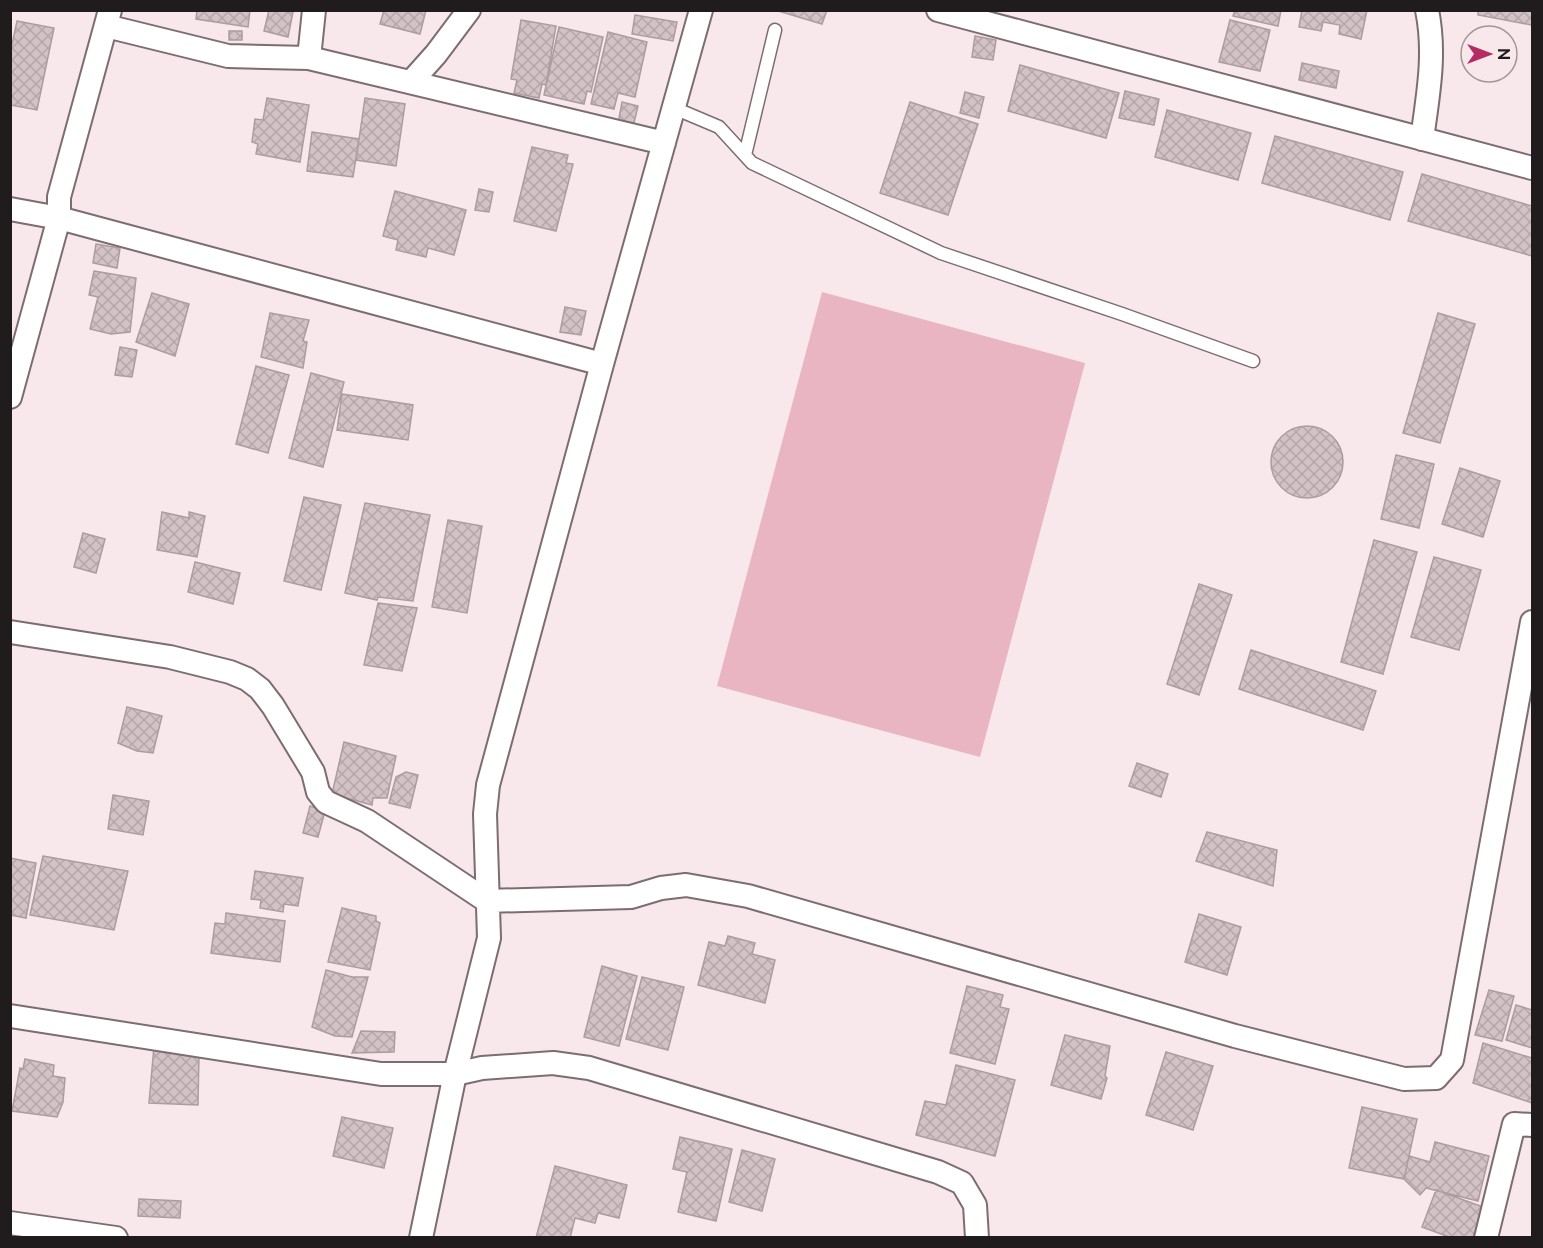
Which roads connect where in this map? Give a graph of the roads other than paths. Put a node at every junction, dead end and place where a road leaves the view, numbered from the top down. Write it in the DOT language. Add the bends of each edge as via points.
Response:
graph roads {
  1 [pos="315,10"];
  2 [pos="469,10"];
  3 [pos="701,10"];
  4 [pos="938,10"];
  5 [pos="1428,10"];
  6 [pos="108,18"];
  7 [pos="775,30"];
  8 [pos="309,58"];
  9 [pos="411,82"];
  10 [pos="674,108"];
  11 [pos="1422,139"];
  12 [pos="664,143"];
  13 [pos="745,155"];
  14 [pos="1533,168"];
  15 [pos="10,209"];
  16 [pos="59,218"];
  17 [pos="1253,361"];
  18 [pos="602,364"];
  19 [pos="10,397"];
  20 [pos="1533,622"];
  21 [pos="10,632"];
  22 [pos="487,902"];
  23 [pos="10,1017"];
  24 [pos="455,1074"];
  25 [pos="1533,1125"];
  26 [pos="10,1223"];
  27 [pos="69,1234"];
  28 [pos="116,1238"];
  29 [pos="421,1238"];
  30 [pos="977,1238"];
  31 [pos="1486,1238"];
  1 -- 8 [label="street"];
  2 -- 9 [label="street"];
  3 -- 10 [label="street"];
  4 -- 11 [label="street"];
  5 -- 11 [label="street" via="1432,61"];
  6 -- 8 [label="street" via="228,56"];
  6 -- 16 [label="street" via="59,197"];
  7 -- 13 [label="lane"];
  8 -- 9 [label="street"];
  9 -- 12 [label="street"];
  10 -- 12 [label="street"];
  10 -- 13 [label="lane" via="719,128"];
  11 -- 14 [label="street"];
  12 -- 18 [label="street"];
  13 -- 17 [label="lane" via="752,163 803,189 941,254"];
  15 -- 16 [label="street"];
  16 -- 18 [label="street"];
  16 -- 19 [label="street"];
  18 -- 22 [label="street" via="488,785"];
  20 -- 22 [label="street" via="1452,1060 1436,1078 1404,1079 1235,1036 748,896 686,885 631,897"];
  21 -- 22 [label="street" via="170,657 247,679 273,706 313,772 318,792 326,802 367,821"];
  22 -- 24 [label="street" via="489,938"];
  23 -- 24 [label="street" via="381,1074"];
  24 -- 29 [label="street"];
  24 -- 30 [label="street" via="553,1063 589,1068 938,1172 962,1183 975,1205"];
  25 -- 31 [label="street" via="1514,1124"];
  26 -- 27 [label="street"];
  27 -- 28 [label="street"];
}
